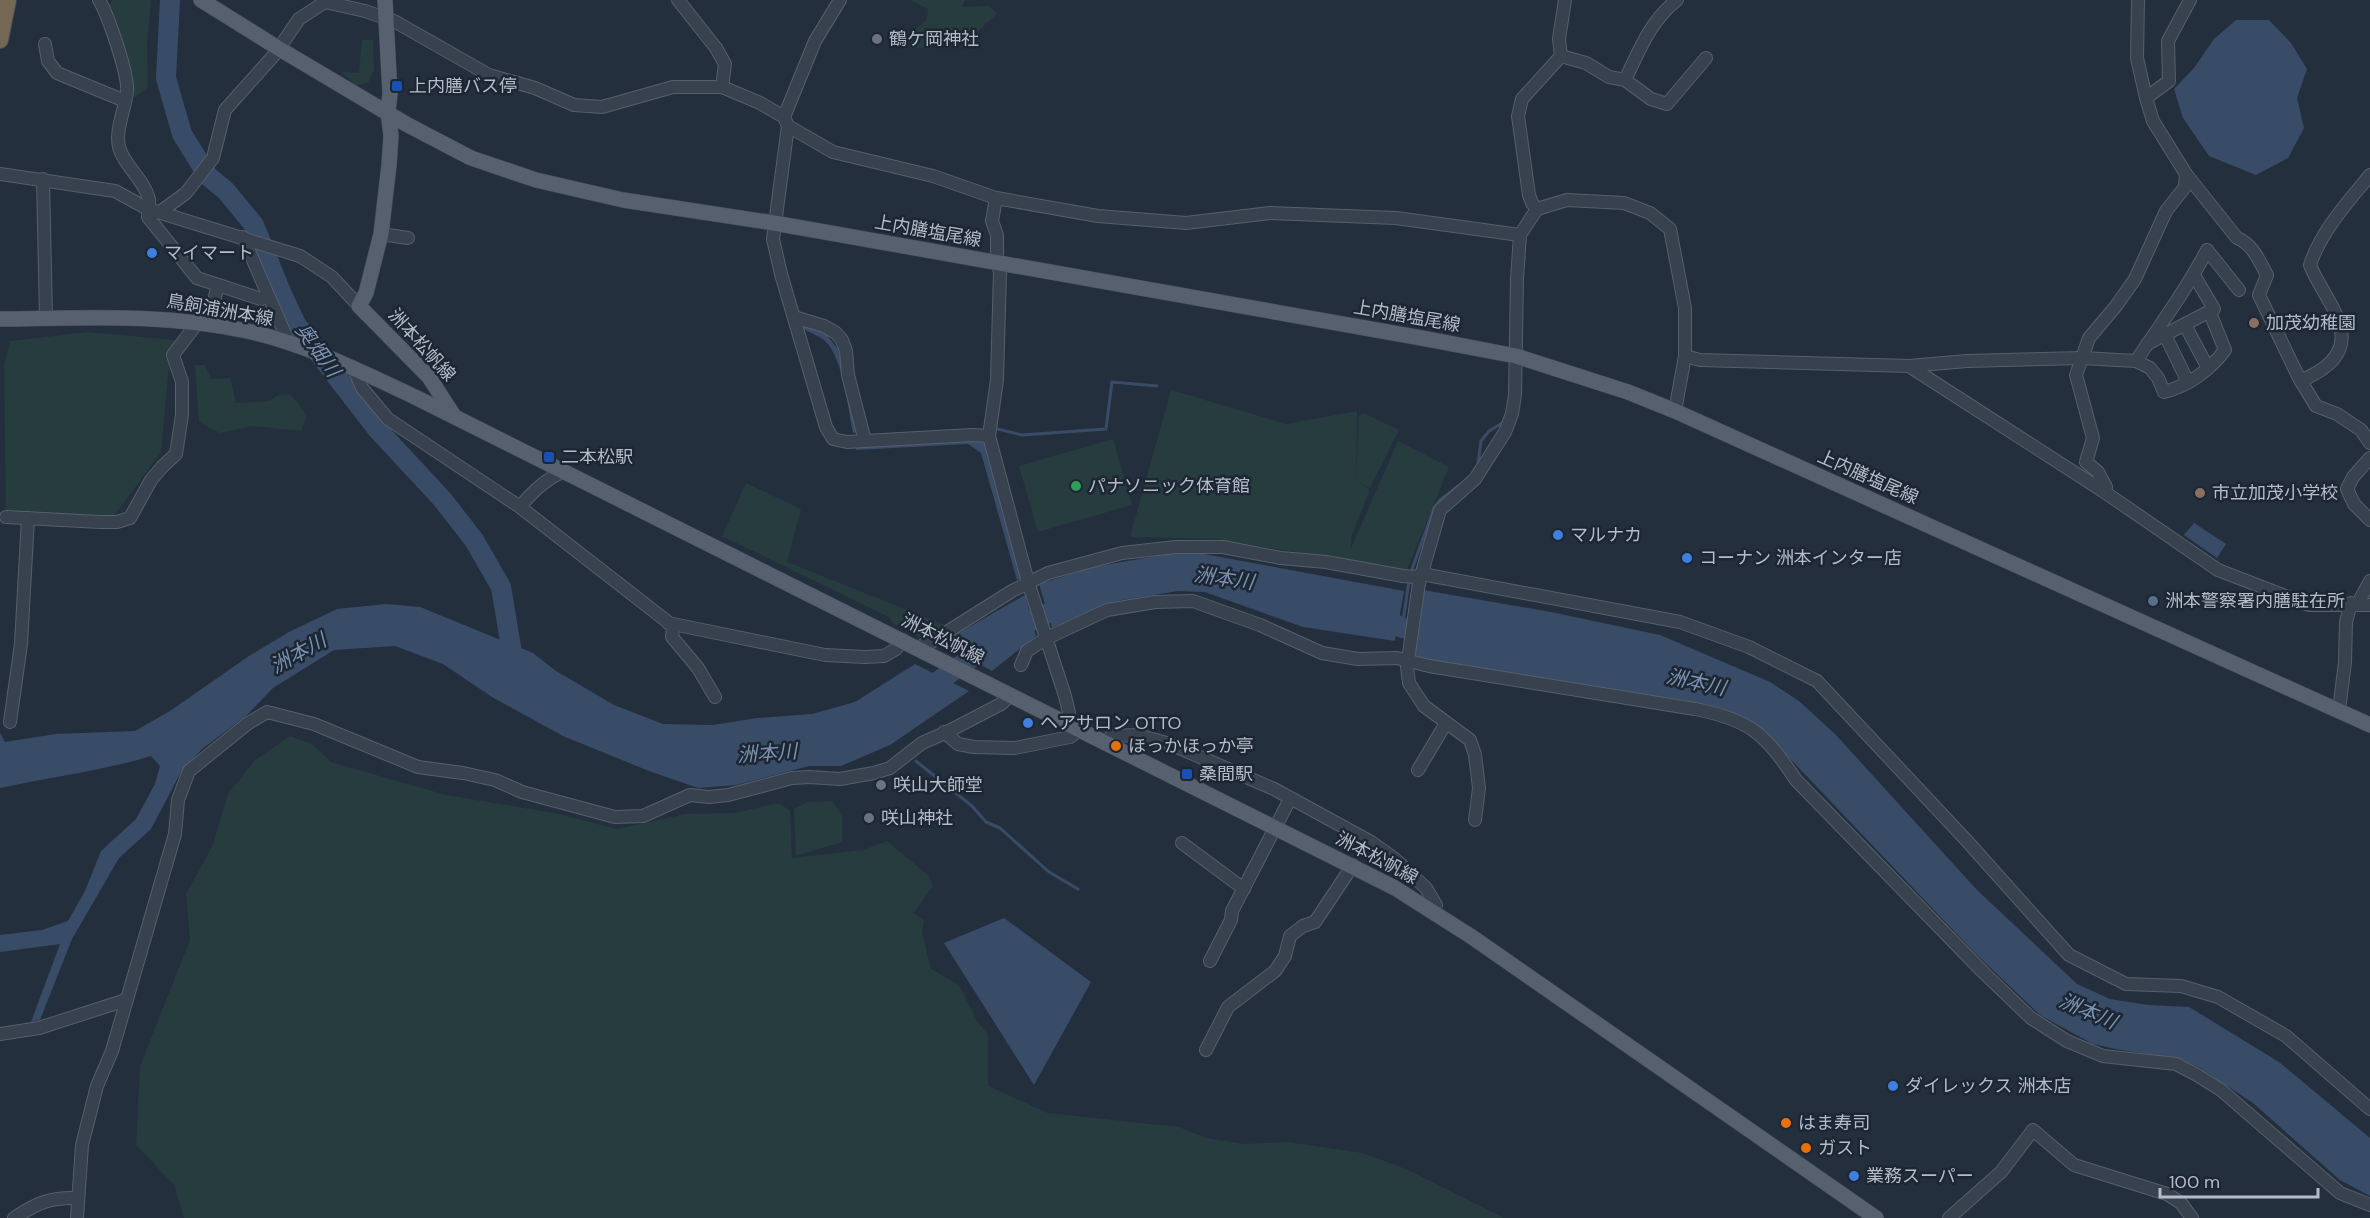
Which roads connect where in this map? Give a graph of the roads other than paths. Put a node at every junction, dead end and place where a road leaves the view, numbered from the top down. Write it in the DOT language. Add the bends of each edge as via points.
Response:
graph roads {
  1 [pos="8,0"];
  2 [pos="99,0"];
  3 [pos="201,0"];
  4 [pos="385,0"];
  5 [pos="678,0"];
  6 [pos="840,0"];
  7 [pos="1564,0"];
  8 [pos="1677,0"];
  9 [pos="2138,0"];
  10 [pos="2190,0"];
  11 [pos="325,1"];
  12 [pos="386,19"];
  13 [pos="0,40"];
  14 [pos="45,44"];
  15 [pos="278,48"];
  16 [pos="1561,56"];
  17 [pos="1706,58"];
  18 [pos="1625,80"];
  19 [pos="722,87"];
  20 [pos="2146,98"];
  21 [pos="125,101"];
  22 [pos="388,111"];
  23 [pos="786,121"];
  24 [pos="0,174"];
  25 [pos="2186,174"];
  26 [pos="2370,175"];
  27 [pos="43,179"];
  28 [pos="996,198"];
  29 [pos="1538,209"];
  30 [pos="154,211"];
  31 [pos="774,223"];
  32 [pos="381,234"];
  33 [pos="1520,235"];
  34 [pos="246,238"];
  35 [pos="408,238"];
  36 [pos="997,263"];
  37 [pos="2194,275"];
  38 [pos="218,285"];
  39 [pos="2239,290"];
  40 [pos="268,297"];
  41 [pos="359,306"];
  42 [pos="2210,313"];
  43 [pos="46,317"];
  44 [pos="794,317"];
  45 [pos="0,319"];
  46 [pos="196,323"];
  47 [pos="2185,325"];
  48 [pos="2165,335"];
  49 [pos="2147,344"];
  50 [pos="294,345"];
  51 [pos="1516,356"];
  52 [pos="1685,357"];
  53 [pos="2082,358"];
  54 [pos="2136,361"];
  55 [pos="1909,366"];
  56 [pos="352,367"];
  57 [pos="2208,368"];
  58 [pos="2301,381"];
  59 [pos="2188,382"];
  60 [pos="1675,411"];
  61 [pos="453,416"];
  62 [pos="988,436"];
  63 [pos="865,441"];
  64 [pos="2370,443"];
  65 [pos="2370,458"];
  66 [pos="562,472"];
  67 [pos="2103,491"];
  68 [pos="520,507"];
  69 [pos="6,517"];
  70 [pos="28,518"];
  71 [pos="2370,520"];
  72 [pos="1415,577"];
  73 [pos="2370,581"];
  74 [pos="1029,584"];
  75 [pos="2359,604"];
  76 [pos="668,623"];
  77 [pos="1045,637"];
  78 [pos="903,640"];
  79 [pos="924,647"];
  80 [pos="1408,659"];
  81 [pos="1021,665"];
  82 [pos="1005,692"];
  83 [pos="715,697"];
  84 [pos="2339,711"];
  85 [pos="10,722"];
  86 [pos="1064,722"];
  87 [pos="1446,723"];
  88 [pos="2370,725"];
  89 [pos="1080,730"];
  90 [pos="944,732"];
  91 [pos="1107,743"];
  92 [pos="1418,770"];
  93 [pos="1290,799"];
  94 [pos="1475,820"];
  95 [pos="1276,828"];
  96 [pos="1182,843"];
  97 [pos="1353,865"];
  98 [pos="1244,889"];
  99 [pos="1432,910"];
  100 [pos="1210,961"];
  101 [pos="126,1000"];
  102 [pos="0,1034"];
  103 [pos="1206,1050"];
  104 [pos="2370,1109"];
  105 [pos="78,1198"];
  106 [pos="2370,1205"];
  107 [pos="14,1218"];
  108 [pos="77,1218"];
  109 [pos="1876,1218"];
  110 [pos="1949,1218"];
  111 [pos="2192,1218"];
  1 -- 13 [label="highway"];
  2 -- 21 [label="street" via="123,66"];
  3 -- 15 [label="main road"];
  4 -- 12 [label="main road"];
  5 -- 19 [label="street" via="725,64"];
  6 -- 23 [label="street" via="815,41"];
  7 -- 16 [label="street"];
  8 -- 18 [label="street" via="1648,33"];
  9 -- 20 [label="street" via="2137,58"];
  10 -- 20 [label="street" via="2168,41 2169,81"];
  11 -- 12 [label="street"];
  11 -- 15 [label="street" via="299,19"];
  12 -- 19 [label="street" via="489,75 535,88 574,105 602,106 673,87"];
  12 -- 22 [label="main road"];
  14 -- 21 [label="street" via="48,61 57,73"];
  15 -- 22 [label="main road"];
  15 -- 30 [label="street" via="225,110 213,158 186,193"];
  16 -- 18 [label="street"];
  16 -- 29 [label="street" via="1522,99 1518,116 1529,195"];
  17 -- 18 [label="street" via="1667,104 1651,99"];
  19 -- 23 [label="street" via="760,103"];
  20 -- 25 [label="street" via="2153,121"];
  21 -- 30 [label="street" via="119,145"];
  22 -- 31 [label="main road, 上内膳塩尾線" via="471,158 536,180 623,200"];
  22 -- 32 [label="main road" via="390,155"];
  23 -- 28 [label="street" via="833,152 933,176"];
  23 -- 31 [label="street"];
  24 -- 27 [label="street"];
  25 -- 53 [label="street" via="2185,187 2166,211 2135,279 2089,338"];
  25 -- 58 [label="street" via="2237,238 2245,241 2257,256 2266,275 2259,295"];
  26 -- 58 [label="street" via="2312,257 2310,265 2334,310 2343,338 2326,367"];
  27 -- 30 [label="street" via="115,191"];
  27 -- 43 [label="street"];
  28 -- 33 [label="street" via="1098,216 1186,223 1270,213 1396,218"];
  28 -- 36 [label="street" via="992,221 997,235"];
  29 -- 33 [label="street"];
  29 -- 52 [label="street" via="1568,200 1611,201 1638,207 1665,223 1672,235 1685,308"];
  30 -- 34 [label="street"];
  30 -- 38 [label="street" via="148,217 197,278"];
  31 -- 36 [label="main road, 上内膳塩尾線"];
  31 -- 44 [label="street" via="773,238"];
  32 -- 35 [label="street"];
  32 -- 41 [label="main road"];
  33 -- 51 [label="street"];
  34 -- 40 [label="street"];
  34 -- 41 [label="street" via="310,261 332,276"];
  36 -- 51 [label="main road, 上内膳塩尾線"];
  36 -- 62 [label="street" via="997,381"];
  37 -- 39 [label="street" via="2207,250"];
  37 -- 42 [label="street" via="2214,309"];
  37 -- 49 [label="street"];
  38 -- 40 [label="street" via="261,299"];
  38 -- 46 [label="street" via="213,301"];
  40 -- 50 [label="street"];
  41 -- 61 [label="main road, 洲本松帆線" via="429,377"];
  42 -- 47 [label="street"];
  42 -- 57 [label="street" via="2225,350"];
  43 -- 45 [label="main road, 鳥飼浦洲本線"];
  43 -- 46 [label="main road, 鳥飼浦洲本線" via="121,316"];
  44 -- 63 [label="street" via="824,326 842,340"];
  44 -- 63 [label="street" via="829,434 840,441"];
  46 -- 50 [label="main road, 鳥飼浦洲本線" via="246,331"];
  46 -- 70 [label="street" via="173,356 182,382 176,454 151,480 130,518 117,522"];
  47 -- 48 [label="street"];
  47 -- 57 [label="street"];
  48 -- 49 [label="street"];
  48 -- 59 [label="street"];
  49 -- 54 [label="street"];
  50 -- 56 [label="main road, 鳥飼浦洲本線"];
  51 -- 60 [label="main road, 上内膳塩尾線"];
  51 -- 72 [label="street" via="1515,394 1505,432 1475,479 1440,510"];
  52 -- 55 [label="street"];
  52 -- 60 [label="street"];
  53 -- 54 [label="street"];
  53 -- 55 [label="street"];
  53 -- 67 [label="street" via="2076,375 2093,438 2086,462 2098,472 2106,487"];
  54 -- 59 [label="street" via="2150,368 2164,392"];
  55 -- 67 [label="street"];
  56 -- 61 [label="main road, 鳥飼浦洲本線"];
  56 -- 68 [label="street" via="363,388 388,418"];
  57 -- 59 [label="street"];
  58 -- 64 [label="street" via="2316,406 2353,424"];
  60 -- 84 [label="main road, 上内膳塩尾線"];
  61 -- 66 [label="main road, 洲本松帆線"];
  62 -- 63 [label="street"];
  62 -- 74 [label="street"];
  65 -- 71 [label="street" via="2346,489"];
  66 -- 68 [label="street" via="536,489"];
  66 -- 78 [label="main road, 洲本松帆線"];
  67 -- 75 [label="street" via="2218,570 2309,605"];
  68 -- 76 [label="street"];
  69 -- 70 [label="street"];
  70 -- 85 [label="street" via="21,644"];
  72 -- 74 [label="street" via="1223,547 1176,547 1086,561 1059,568"];
  72 -- 80 [label="street"];
  72 -- 104 [label="street" via="1680,622 1749,647 1817,681 1967,840 2068,955 2126,984 2181,986 2218,997 2286,1036"];
  73 -- 75 [label="street"];
  74 -- 77 [label="street"];
  74 -- 79 [label="street"];
  75 -- 84 [label="street" via="2346,622"];
  76 -- 78 [label="street" via="825,655 884,656"];
  76 -- 83 [label="street" via="673,626 672,637 698,668"];
  77 -- 80 [label="street" via="1107,610 1193,601 1322,653 1358,659"];
  77 -- 81 [label="street" via="1027,651"];
  77 -- 86 [label="street" via="1069,712"];
  78 -- 79 [label="main road, 洲本松帆線"];
  79 -- 82 [label="main road, 洲本松帆線"];
  80 -- 87 [label="street" via="1409,683 1424,706"];
  80 -- 106 [label="street" via="1695,709 1746,725 1775,748 1796,780 2031,1018 2067,1041 2103,1056 2176,1064 2197,1075 2221,1090 2340,1193"];
  82 -- 86 [label="main road, 洲本松帆線"];
  82 -- 90 [label="street" via="1001,704"];
  84 -- 88 [label="main road, 上内膳塩尾線"];
  86 -- 89 [label="main road, 洲本松帆線"];
  87 -- 92 [label="street"];
  87 -- 94 [label="street" via="1470,740 1475,755 1479,788"];
  89 -- 90 [label="street" via="1071,737 1015,748 958,744"];
  89 -- 91 [label="main road, 洲本松帆線"];
  90 -- 101 [label="street" via="922,743 890,768 874,773 792,778 728,795 690,795 643,816 615,817 522,792 495,780 418,766 314,724 267,712 189,771 178,800 175,834"];
  91 -- 93 [label="street" via="1111,736 1138,735 1170,744"];
  91 -- 95 [label="main road, 洲本松帆線"];
  93 -- 95 [label="street"];
  93 -- 99 [label="street" via="1395,859 1426,888 1436,905"];
  95 -- 97 [label="main road, 洲本松帆線"];
  95 -- 98 [label="street"];
  96 -- 98 [label="street"];
  97 -- 99 [label="main road, 洲本松帆線"];
  97 -- 103 [label="street" via="1315,922 1290,936 1286,956 1275,971 1228,1007"];
  98 -- 100 [label="street"];
  99 -- 109 [label="main road, 洲本松帆線"];
  101 -- 102 [label="street" via="39,1028"];
  101 -- 105 [label="street" via="82,1145"];
  105 -- 107 [label="street" via="57,1197 37,1203"];
  105 -- 108 [label="street"];
  110 -- 111 [label="street" via="2001,1172 2033,1130 2074,1165 2167,1194 2181,1203"];
}
